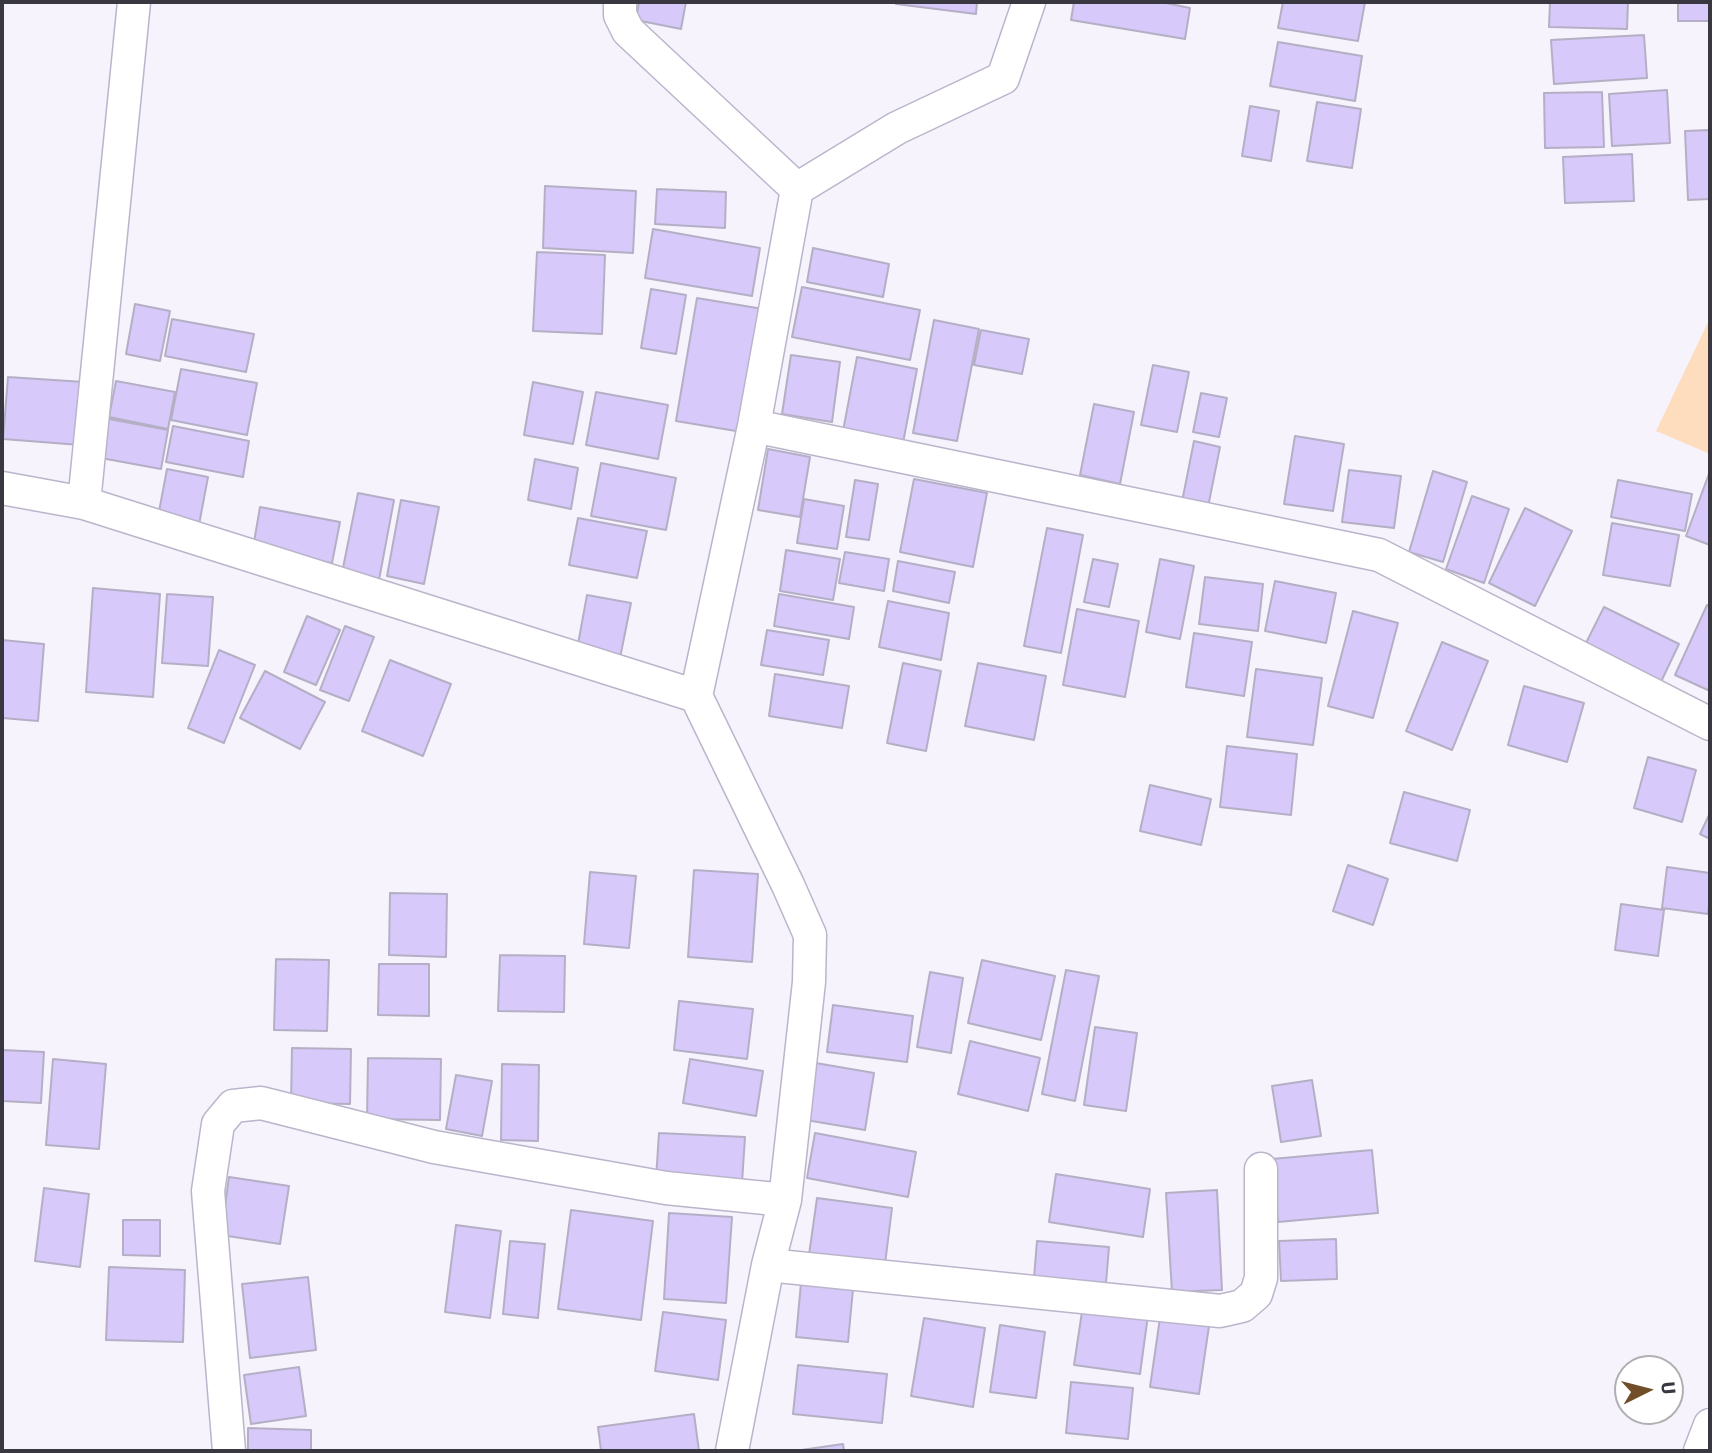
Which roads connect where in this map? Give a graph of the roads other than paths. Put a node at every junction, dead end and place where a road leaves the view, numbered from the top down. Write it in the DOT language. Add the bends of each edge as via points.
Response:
graph roads {
  1 [pos="134,2"];
  2 [pos="620,2"];
  3 [pos="1029,2"];
  4 [pos="797,189"];
  5 [pos="754,426"];
  6 [pos="2,488"];
  7 [pos="84,503"];
  8 [pos="696,696"];
  9 [pos="1710,724"];
  10 [pos="1261,1169"];
  11 [pos="785,1200"];
  12 [pos="768,1265"];
  13 [pos="1710,1424"];
  14 [pos="229,1451"];
  15 [pos="732,1451"];
  16 [pos="1700,1451"];
  1 -- 7 [label="street"];
  2 -- 4 [label="street" via="628,31"];
  3 -- 4 [label="street" via="1003,78 897,128"];
  4 -- 5 [label="street"];
  5 -- 8 [label="street"];
  5 -- 9 [label="street" via="1379,555"];
  6 -- 7 [label="street"];
  7 -- 8 [label="street"];
  8 -- 11 [label="street" via="810,935"];
  10 -- 12 [label="street" via="1261,1278 1256,1294 1242,1306 1220,1311"];
  11 -- 12 [label="street"];
  11 -- 14 [label="street" via="666,1188 434,1147 261,1103 233,1106 218,1124 208,1191"];
  12 -- 15 [label="street"];
  13 -- 16 [label="street"];
}
